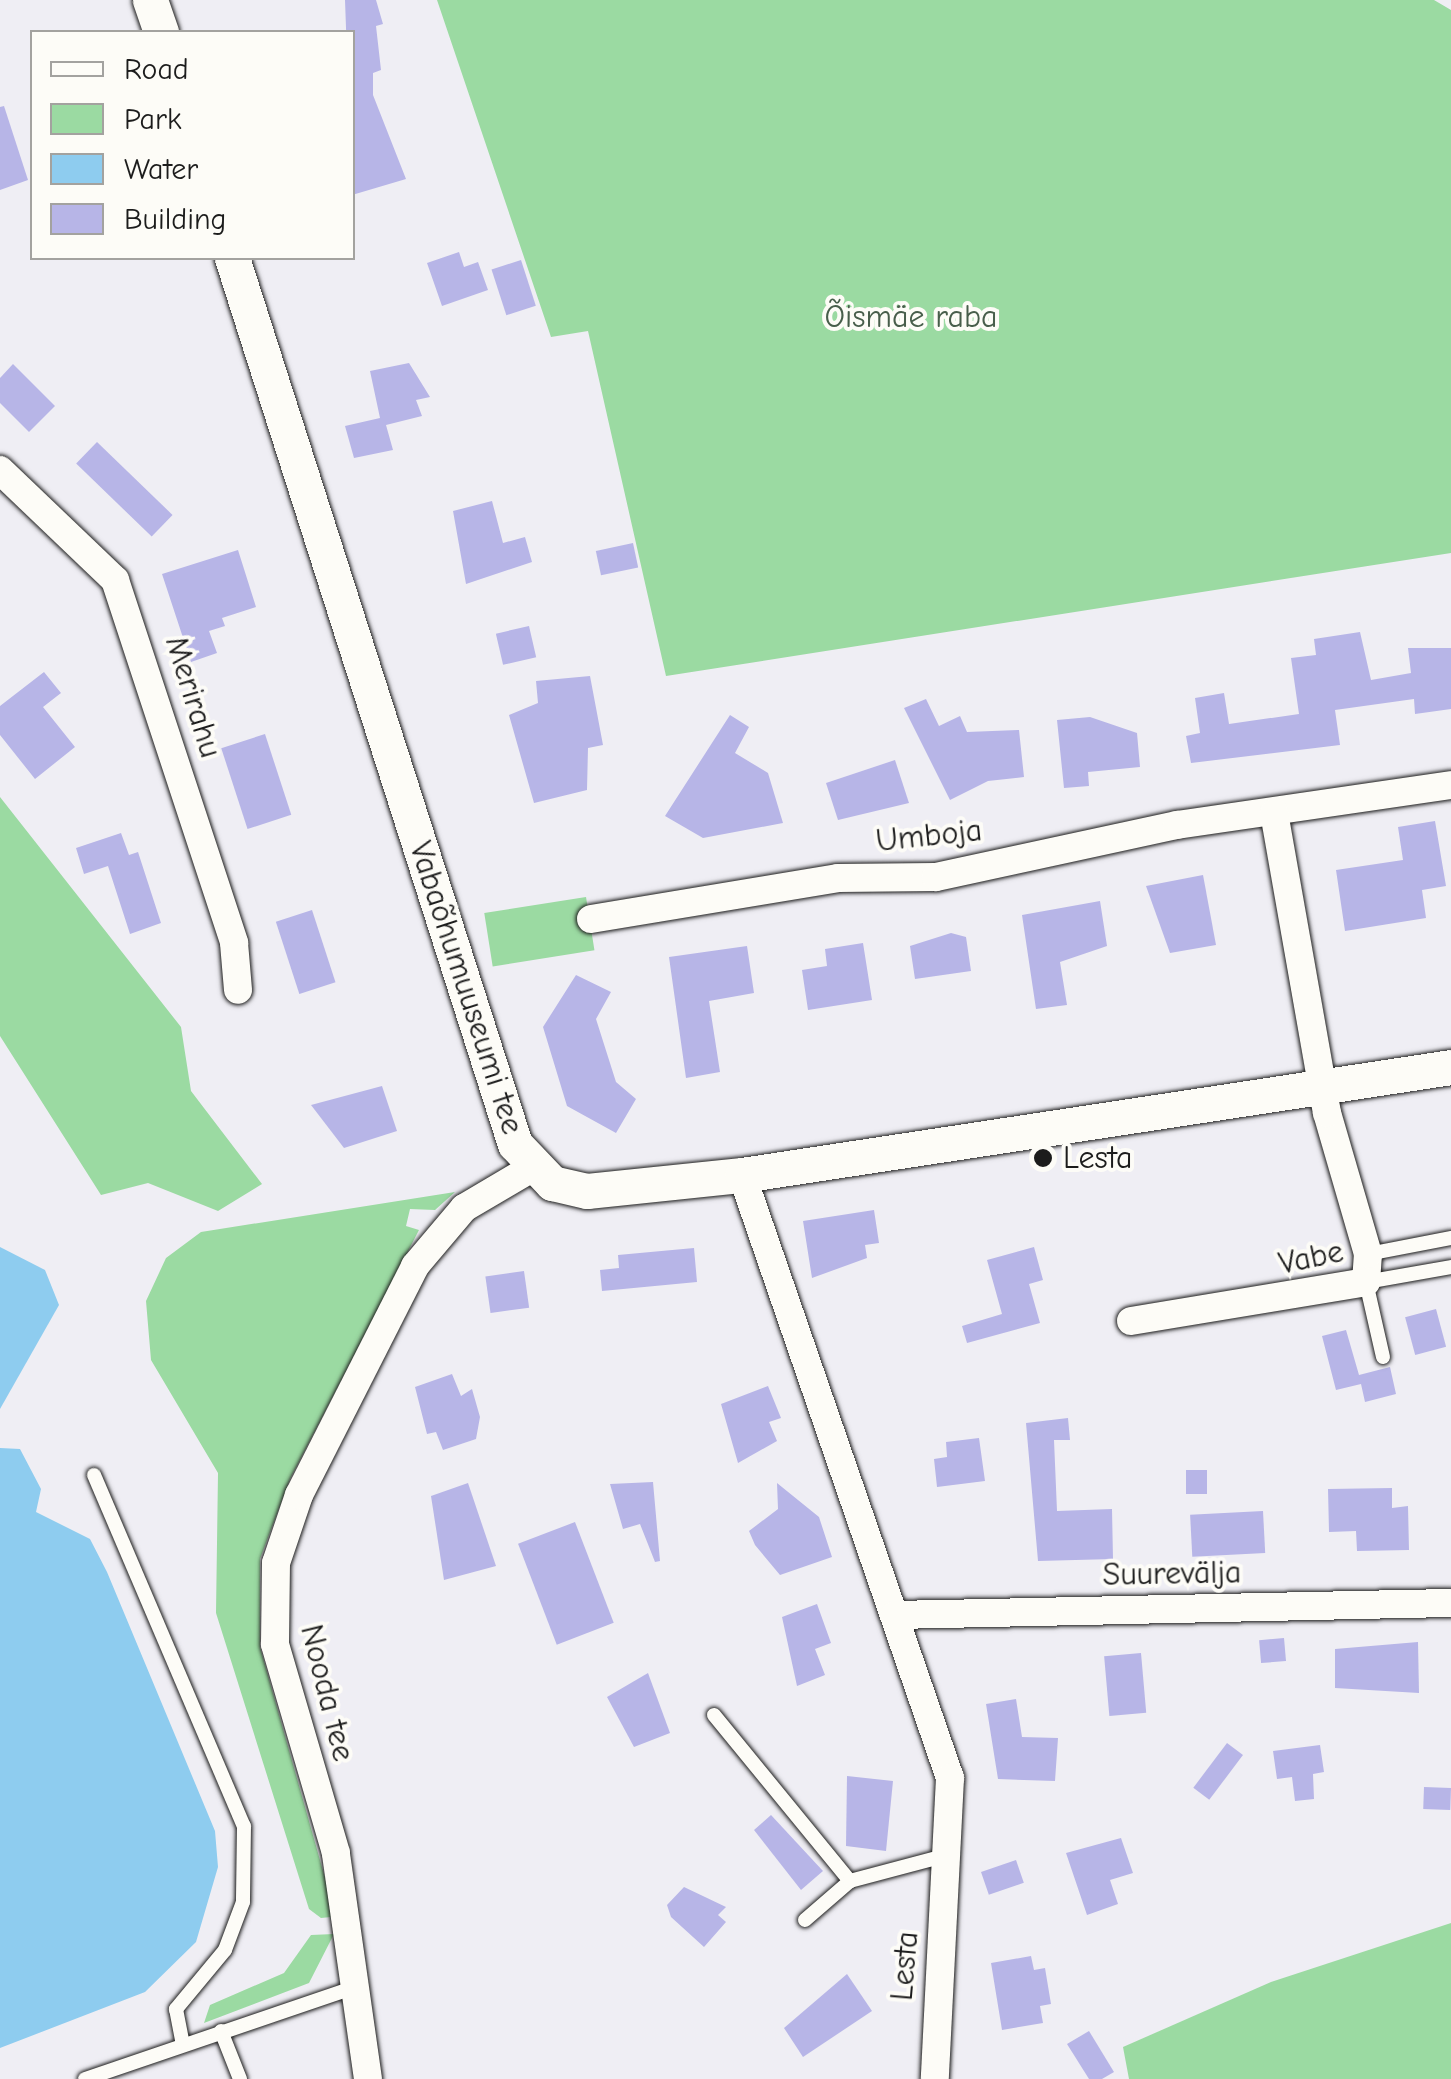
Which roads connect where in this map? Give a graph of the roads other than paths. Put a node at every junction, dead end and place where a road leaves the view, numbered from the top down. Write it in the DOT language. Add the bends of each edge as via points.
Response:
graph roads {
  1 [pos="150,0"];
  2 [pos="160,30"];
  3 [pos="233,260"];
  4 [pos="0,470"];
  5 [pos="1451,786"];
  6 [pos="1274,813"];
  7 [pos="590,919"];
  8 [pos="238,990"];
  9 [pos="1451,1067"];
  10 [pos="1322,1088"];
  11 [pos="532,1168"];
  12 [pos="742,1175"];
  13 [pos="1451,1238"];
  14 [pos="1451,1267"];
  15 [pos="1367,1268"];
  16 [pos="1131,1321"];
  17 [pos="1383,1357"];
  18 [pos="94,1475"];
  19 [pos="1451,1603"];
  20 [pos="894,1615"];
  21 [pos="714,1715"];
  22 [pos="949,1855"];
  23 [pos="850,1881"];
  24 [pos="804,1920"];
  25 [pos="349,1989"];
  26 [pos="221,2031"];
  27 [pos="183,2044"];
  28 [pos="85,2079"];
  29 [pos="240,2079"];
  30 [pos="368,2079"];
  31 [pos="935,2079"];
  1 -- 2 [label="street"];
  3 -- 11 [label="street, Vabaõhumuuseumi tee" via="516,1144"];
  4 -- 8 [label="street, Merirahu" via="114,580 234,943"];
  5 -- 6 [label="street, Umboja"];
  6 -- 7 [label="street, Umboja" via="936,877 838,878"];
  6 -- 10 [label="street"];
  9 -- 10 [label="street, Vabaõhumuuseumi tee"];
  10 -- 12 [label="street, Vabaõhumuuseumi tee"];
  10 -- 15 [label="street, Vabe"];
  11 -- 12 [label="street, Vabaõhumuuseumi tee" via="587,1191"];
  11 -- 25 [label="street, Nooda tee" via="464,1208 414,1266 299,1495 276,1563 274,1644 336,1853"];
  12 -- 20 [label="street, Lesta"];
  13 -- 15 [label="lane"];
  14 -- 15 [label="lane"];
  15 -- 16 [label="street, Vabe"];
  15 -- 17 [label="lane"];
  18 -- 27 [label="lane" via="244,1826 243,1902 225,1950 176,2009"];
  19 -- 20 [label="street, Suurevälja"];
  20 -- 22 [label="street, Lesta" via="950,1778"];
  21 -- 23 [label="lane"];
  22 -- 23 [label="lane"];
  22 -- 31 [label="street, Lesta"];
  23 -- 24 [label="lane"];
  25 -- 26 [label="lane"];
  25 -- 30 [label="street, Nooda tee"];
  26 -- 27 [label="lane"];
  26 -- 29 [label="lane"];
  27 -- 28 [label="lane"];
}
